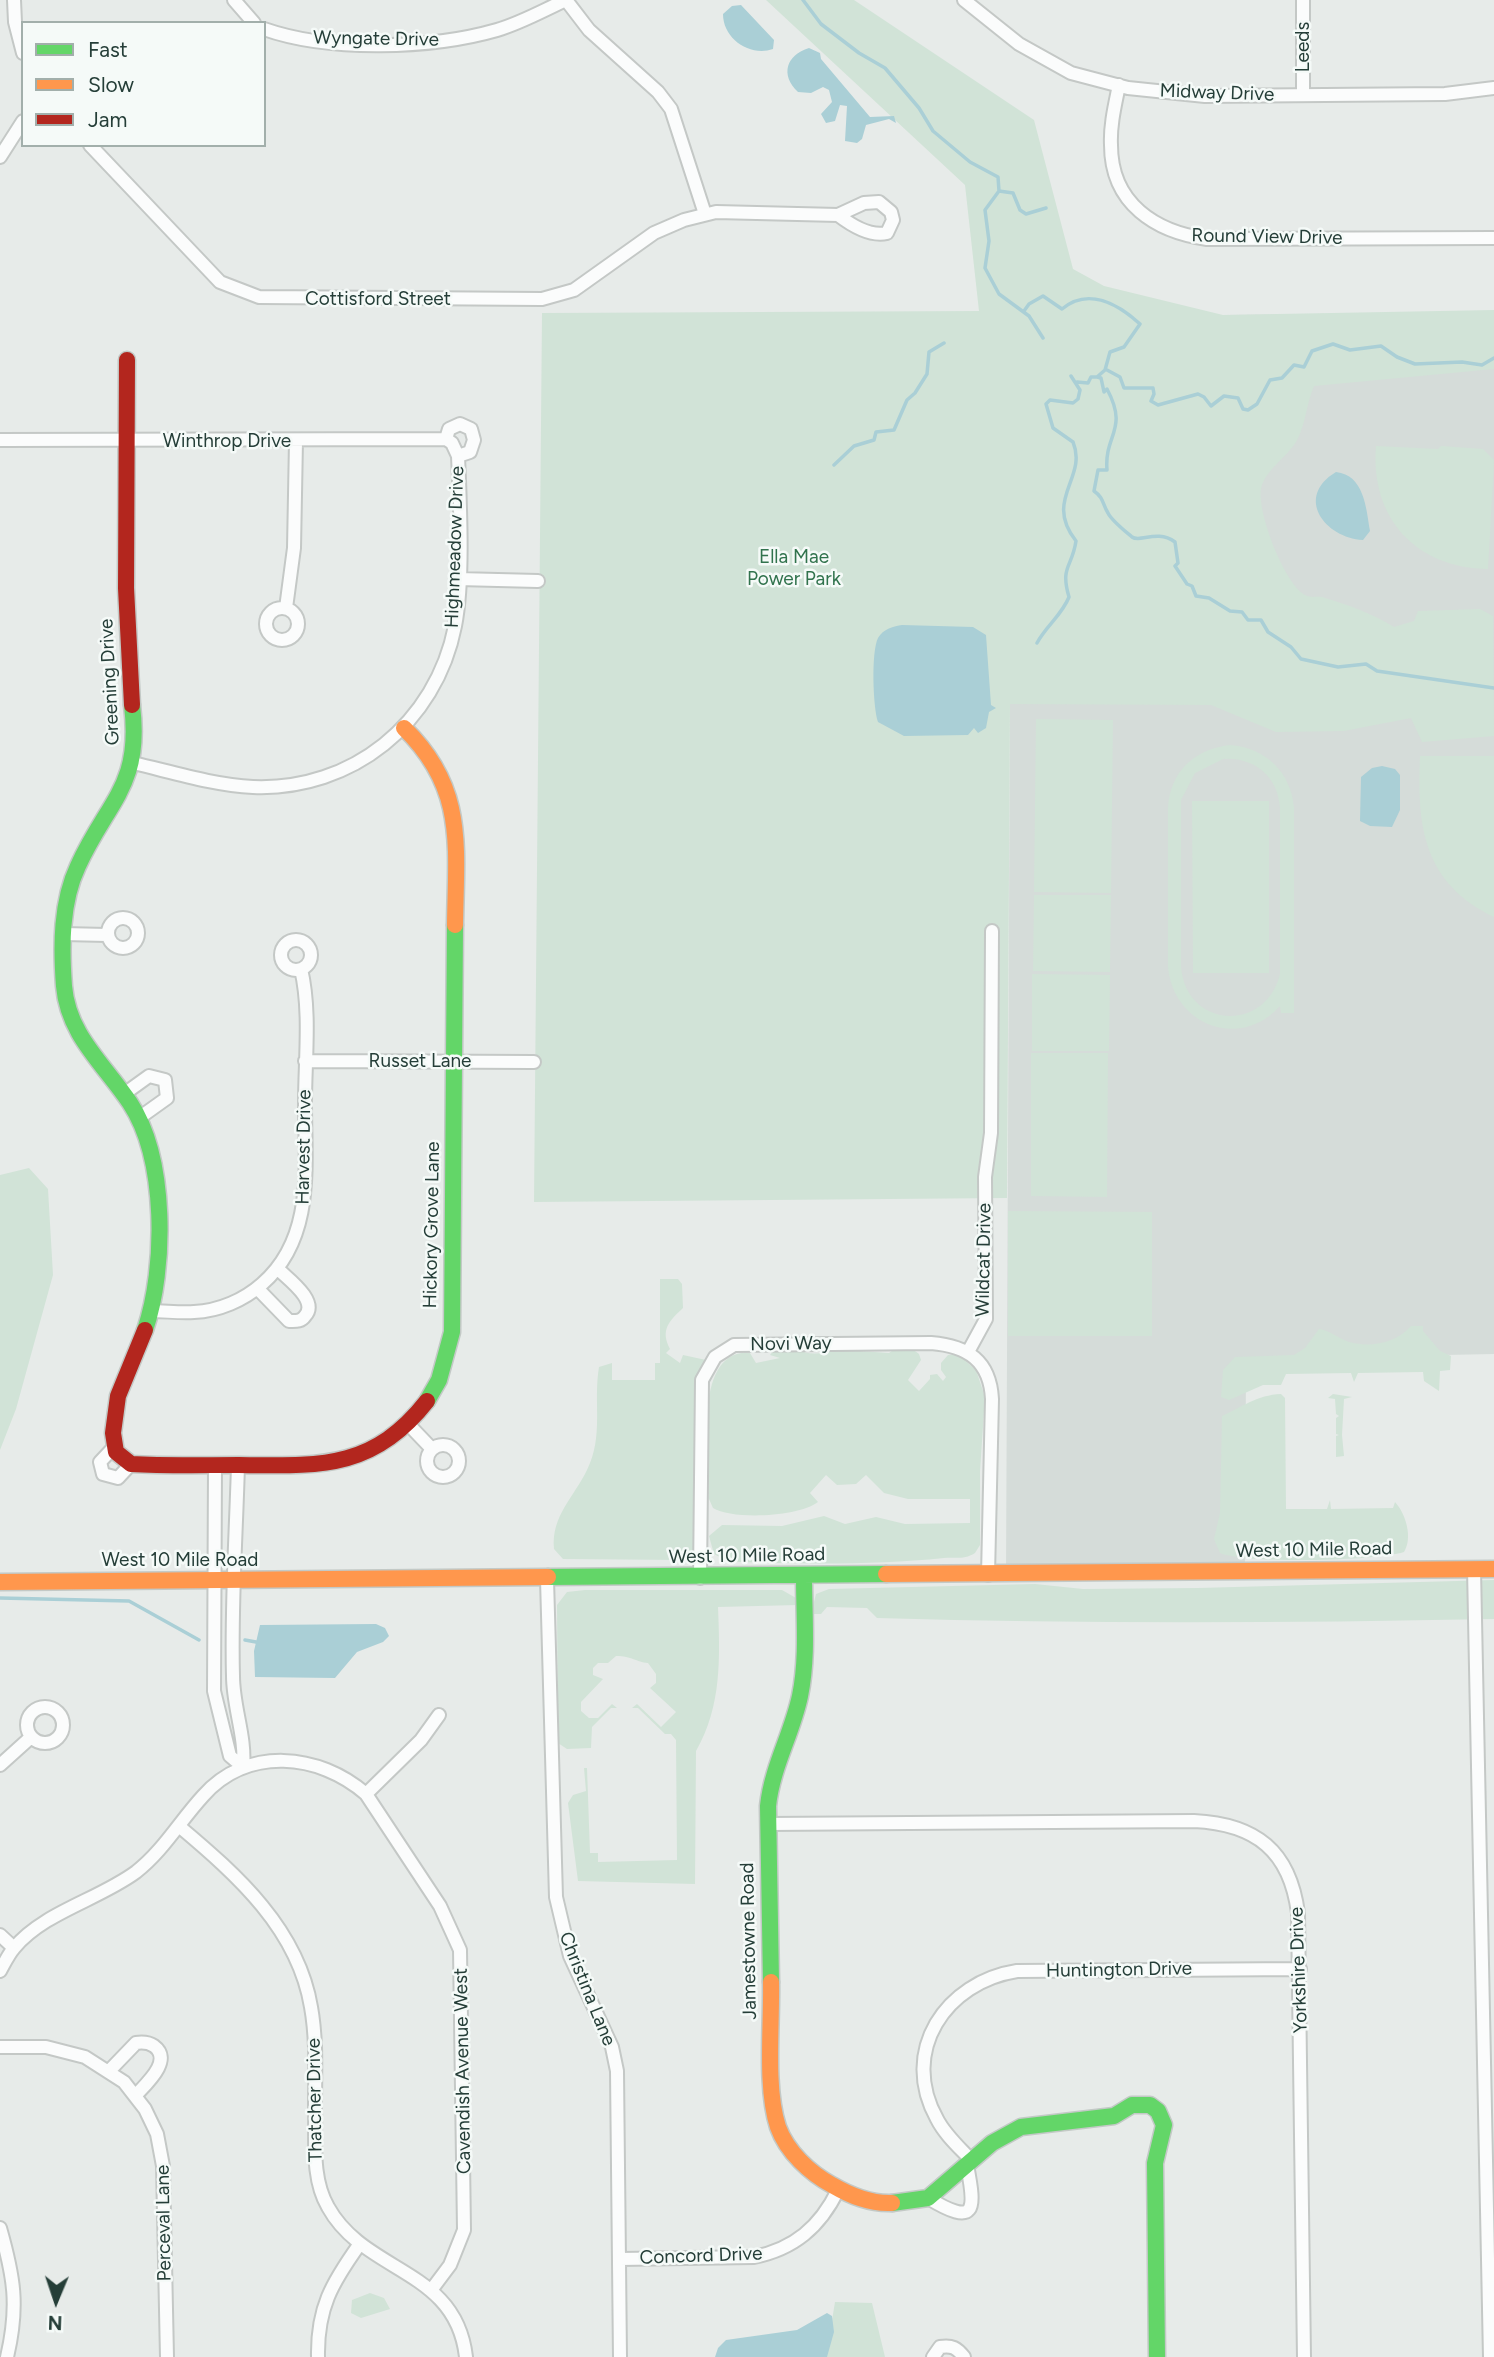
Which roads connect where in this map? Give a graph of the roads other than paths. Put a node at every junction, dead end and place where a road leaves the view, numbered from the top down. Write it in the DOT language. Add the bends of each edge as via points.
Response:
graph roads {
  1 [pos="14,0"];
  2 [pos="234,0"];
  3 [pos="566,0"];
  4 [pos="964,0"];
  5 [pos="1303,0"];
  6 [pos="252,21"];
  7 [pos="266,29"];
  8 [pos="21,41"];
  9 [pos="1119,85"];
  10 [pos="1494,88"];
  11 [pos="1303,94"];
  12 [pos="21,124"];
  13 [pos="92,147"];
  14 [pos="0,157"];
  15 [pos="705,214"];
  16 [pos="838,215"];
  17 [pos="1494,238"];
  18 [pos="127,360"];
  19 [pos="0,439"];
  20 [pos="127,441"];
  21 [pos="296,441"];
  22 [pos="449,441"];
  23 [pos="458,456"];
  24 [pos="458,579"];
  25 [pos="538,581"];
  26 [pos="286,608"];
  27 [pos="404,728"];
  28 [pos="133,763"];
  29 [pos="992,931"];
  30 [pos="63,934"];
  31 [pos="107,935"];
  32 [pos="301,969"];
  33 [pos="305,1061"];
  34 [pos="454,1061"];
  35 [pos="534,1062"];
  36 [pos="124,1094"];
  37 [pos="139,1118"];
  38 [pos="278,1269"];
  39 [pos="257,1288"];
  40 [pos="151,1311"];
  41 [pos="968,1352"];
  42 [pos="410,1426"];
  43 [pos="432,1449"];
  44 [pos="122,1456"];
  45 [pos="215,1465"];
  46 [pos="238,1465"];
  47 [pos="214,1521"];
  48 [pos="237,1521"];
  49 [pos="1474,1569"];
  50 [pos="1494,1569"];
  51 [pos="988,1575"];
  52 [pos="804,1576"];
  53 [pos="700,1578"];
  54 [pos="547,1579"];
  55 [pos="0,1581"];
  56 [pos="215,1581"];
  57 [pos="234,1581"];
  58 [pos="214,1653"];
  59 [pos="232,1653"];
  60 [pos="439,1715"];
  61 [pos="30,1738"];
  62 [pos="0,1765"];
  63 [pos="243,1767"];
  64 [pos="366,1794"];
  65 [pos="768,1824"];
  66 [pos="180,1827"];
  67 [pos="0,1935"];
  68 [pos="14,1948"];
  69 [pos="1300,1969"];
  70 [pos="0,1971"];
  71 [pos="0,2047"];
  72 [pos="110,2070"];
  73 [pos="136,2095"];
  74 [pos="969,2163"];
  75 [pos="838,2190"];
  76 [pos="928,2197"];
  77 [pos="0,2228"];
  78 [pos="359,2245"];
  79 [pos="620,2259"];
  80 [pos="432,2289"];
  81 [pos="7,2357"];
  82 [pos="167,2357"];
  83 [pos="318,2357"];
  84 [pos="466,2357"];
  85 [pos="620,2357"];
  86 [pos="933,2357"];
  87 [pos="964,2357"];
  88 [pos="1157,2357"];
  89 [pos="1304,2357"];
  90 [pos="1490,2357"];
  1 -- 8 [label="street"];
  2 -- 6 [label="street"];
  3 -- 7 [label="street, Wyngate Drive" via="500,30 454,40 350,43"];
  3 -- 15 [label="street" via="589,30 671,109"];
  4 -- 9 [label="street, Midway Drive" via="1019,44 1071,74"];
  5 -- 11 [label="street, Leeds"];
  9 -- 11 [label="street, Midway Drive" via="1205,96"];
  9 -- 17 [label="street, Round View Drive" via="1110,148 1119,180 1132,204 1165,230 1207,239"];
  10 -- 11 [label="street, Midway Drive" via="1445,94"];
  12 -- 14 [label="street"];
  13 -- 15 [label="street, Cottisford Street" via="220,282 259,298 557,297 584,284 663,228"];
  15 -- 16 [label="street, Cottisford Street"];
  18 -- 20 [label="street, Greening Drive"];
  19 -- 20 [label="street, Winthrop Drive"];
  20 -- 21 [label="street, Winthrop Drive"];
  20 -- 28 [label="street, Greening Drive" via="128,665 136,727"];
  21 -- 22 [label="street, Winthrop Drive"];
  21 -- 26 [label="street" via="294,548"];
  22 -- 23 [label="street, Highmeadow Drive"];
  22 -- 23 [label="street" via="449,429 460,424 471,429 470,452"];
  23 -- 24 [label="street, Highmeadow Drive"];
  24 -- 25 [label="street"];
  24 -- 27 [label="street, Highmeadow Drive" via="452,642 435,684"];
  27 -- 28 [label="street, Highmeadow Drive" via="358,764 292,785 242,786"];
  27 -- 34 [label="street, Hickory Grove Lane" via="438,766 455,817"];
  28 -- 30 [label="street, Greening Drive" via="115,807 73,879"];
  29 -- 41 [label="street, Wildcat Drive" via="986,1319"];
  30 -- 31 [label="street"];
  30 -- 36 [label="street, Greening Drive" via="64,989 71,1020 88,1053"];
  32 -- 33 [label="street, Harvest Drive"];
  33 -- 34 [label="street, Russet Lane"];
  33 -- 38 [label="street, Harvest Drive" via="304,1205 295,1240"];
  34 -- 35 [label="street, Russet Lane"];
  34 -- 42 [label="street, Hickory Grove Lane" via="451,1340 439,1382"];
  36 -- 37 [label="street, Greening Drive"];
  36 -- 37 [label="street" via="149,1076 165,1080 167,1098"];
  37 -- 40 [label="street, Greening Drive" via="156,1181"];
  38 -- 39 [label="street, Harvest Drive"];
  38 -- 39 [label="street" via="307,1298 305,1317 289,1321"];
  39 -- 40 [label="street, Harvest Drive" via="242,1299 209,1310"];
  40 -- 44 [label="street, Greening Drive" via="122,1381 115,1419"];
  41 -- 51 [label="street" via="979,1359 991,1384"];
  41 -- 53 [label="street, Novi Way" via="931,1343 763,1343 734,1345 715,1357 700,1392"];
  42 -- 43 [label="street"];
  42 -- 46 [label="street, Hickory Grove Lane" via="349,1460 315,1466"];
  44 -- 45 [label="street, Hickory Grove Lane"];
  45 -- 46 [label="street, Hickory Grove Lane"];
  45 -- 47 [label="street"];
  46 -- 48 [label="street"];
  47 -- 48 [label="street"];
  47 -- 56 [label="street"];
  48 -- 57 [label="street"];
  49 -- 50 [label="street, West 10 Mile Road"];
  49 -- 51 [label="street, West 10 Mile Road"];
  49 -- 90 [label="street"];
  51 -- 52 [label="street, West 10 Mile Road"];
  52 -- 53 [label="street, West 10 Mile Road"];
  52 -- 65 [label="street, Jamestowne Road" via="802,1685 772,1779"];
  53 -- 54 [label="street, West 10 Mile Road"];
  54 -- 57 [label="street, West 10 Mile Road"];
  54 -- 79 [label="street, Christina Lane" via="553,1876 564,1939 612,2047 617,2071"];
  55 -- 56 [label="street, West 10 Mile Road"];
  56 -- 57 [label="street, West 10 Mile Road"];
  56 -- 58 [label="street"];
  57 -- 59 [label="street"];
  58 -- 59 [label="street"];
  58 -- 63 [label="street" via="214,1691 224,1738 230,1756"];
  59 -- 63 [label="street"];
  60 -- 64 [label="street" via="421,1740"];
  61 -- 62 [label="street"];
  63 -- 64 [label="street, Cavendish Avenue West" via="302,1762 338,1774"];
  63 -- 66 [label="street" via="203,1796"];
  64 -- 80 [label="street, Cavendish Avenue West" via="440,1906 460,1950 464,2222 459,2247"];
  65 -- 69 [label="street, Yorkshire Drive" via="1194,1821 1235,1827 1269,1847 1289,1874 1297,1906"];
  65 -- 75 [label="street, Jamestowne Road" via="774,2110 792,2152 812,2174"];
  66 -- 68 [label="street" via="137,1871 44,1924"];
  66 -- 78 [label="street, Thatcher Drive" via="244,1882 300,1968 314,2027 317,2175 326,2204"];
  67 -- 68 [label="street"];
  68 -- 70 [label="street"];
  69 -- 74 [label="street, Huntington Drive" via="1017,1972 980,1981 948,2005 935,2025 925,2085 936,2119"];
  69 -- 89 [label="street, Yorkshire Drive"];
  71 -- 72 [label="street, Perceval Lane" via="62,2050"];
  72 -- 73 [label="street, Perceval Lane"];
  72 -- 73 [label="street" via="136,2043 157,2049 161,2058 158,2069"];
  73 -- 82 [label="street, Perceval Lane" via="152,2121 163,2166"];
  74 -- 76 [label="street"];
  74 -- 76 [label="street" via="972,2196 964,2214"];
  74 -- 88 [label="street" via="1004,2135 1031,2124 1114,2116 1141,2103 1158,2111 1164,2125 1155,2163"];
  75 -- 76 [label="street, Jamestowne Road" via="881,2204"];
  75 -- 79 [label="street, Concord Drive" via="813,2228 771,2253"];
  77 -- 81 [label="street" via="16,2295"];
  78 -- 80 [label="street, Thatcher Drive"];
  78 -- 83 [label="street" via="331,2284 320,2316"];
  79 -- 85 [label="street, Christina Lane"];
  80 -- 84 [label="street, Thatcher Drive" via="454,2320"];
  86 -- 87 [label="street" via="940,2347 947,2346"];
}
